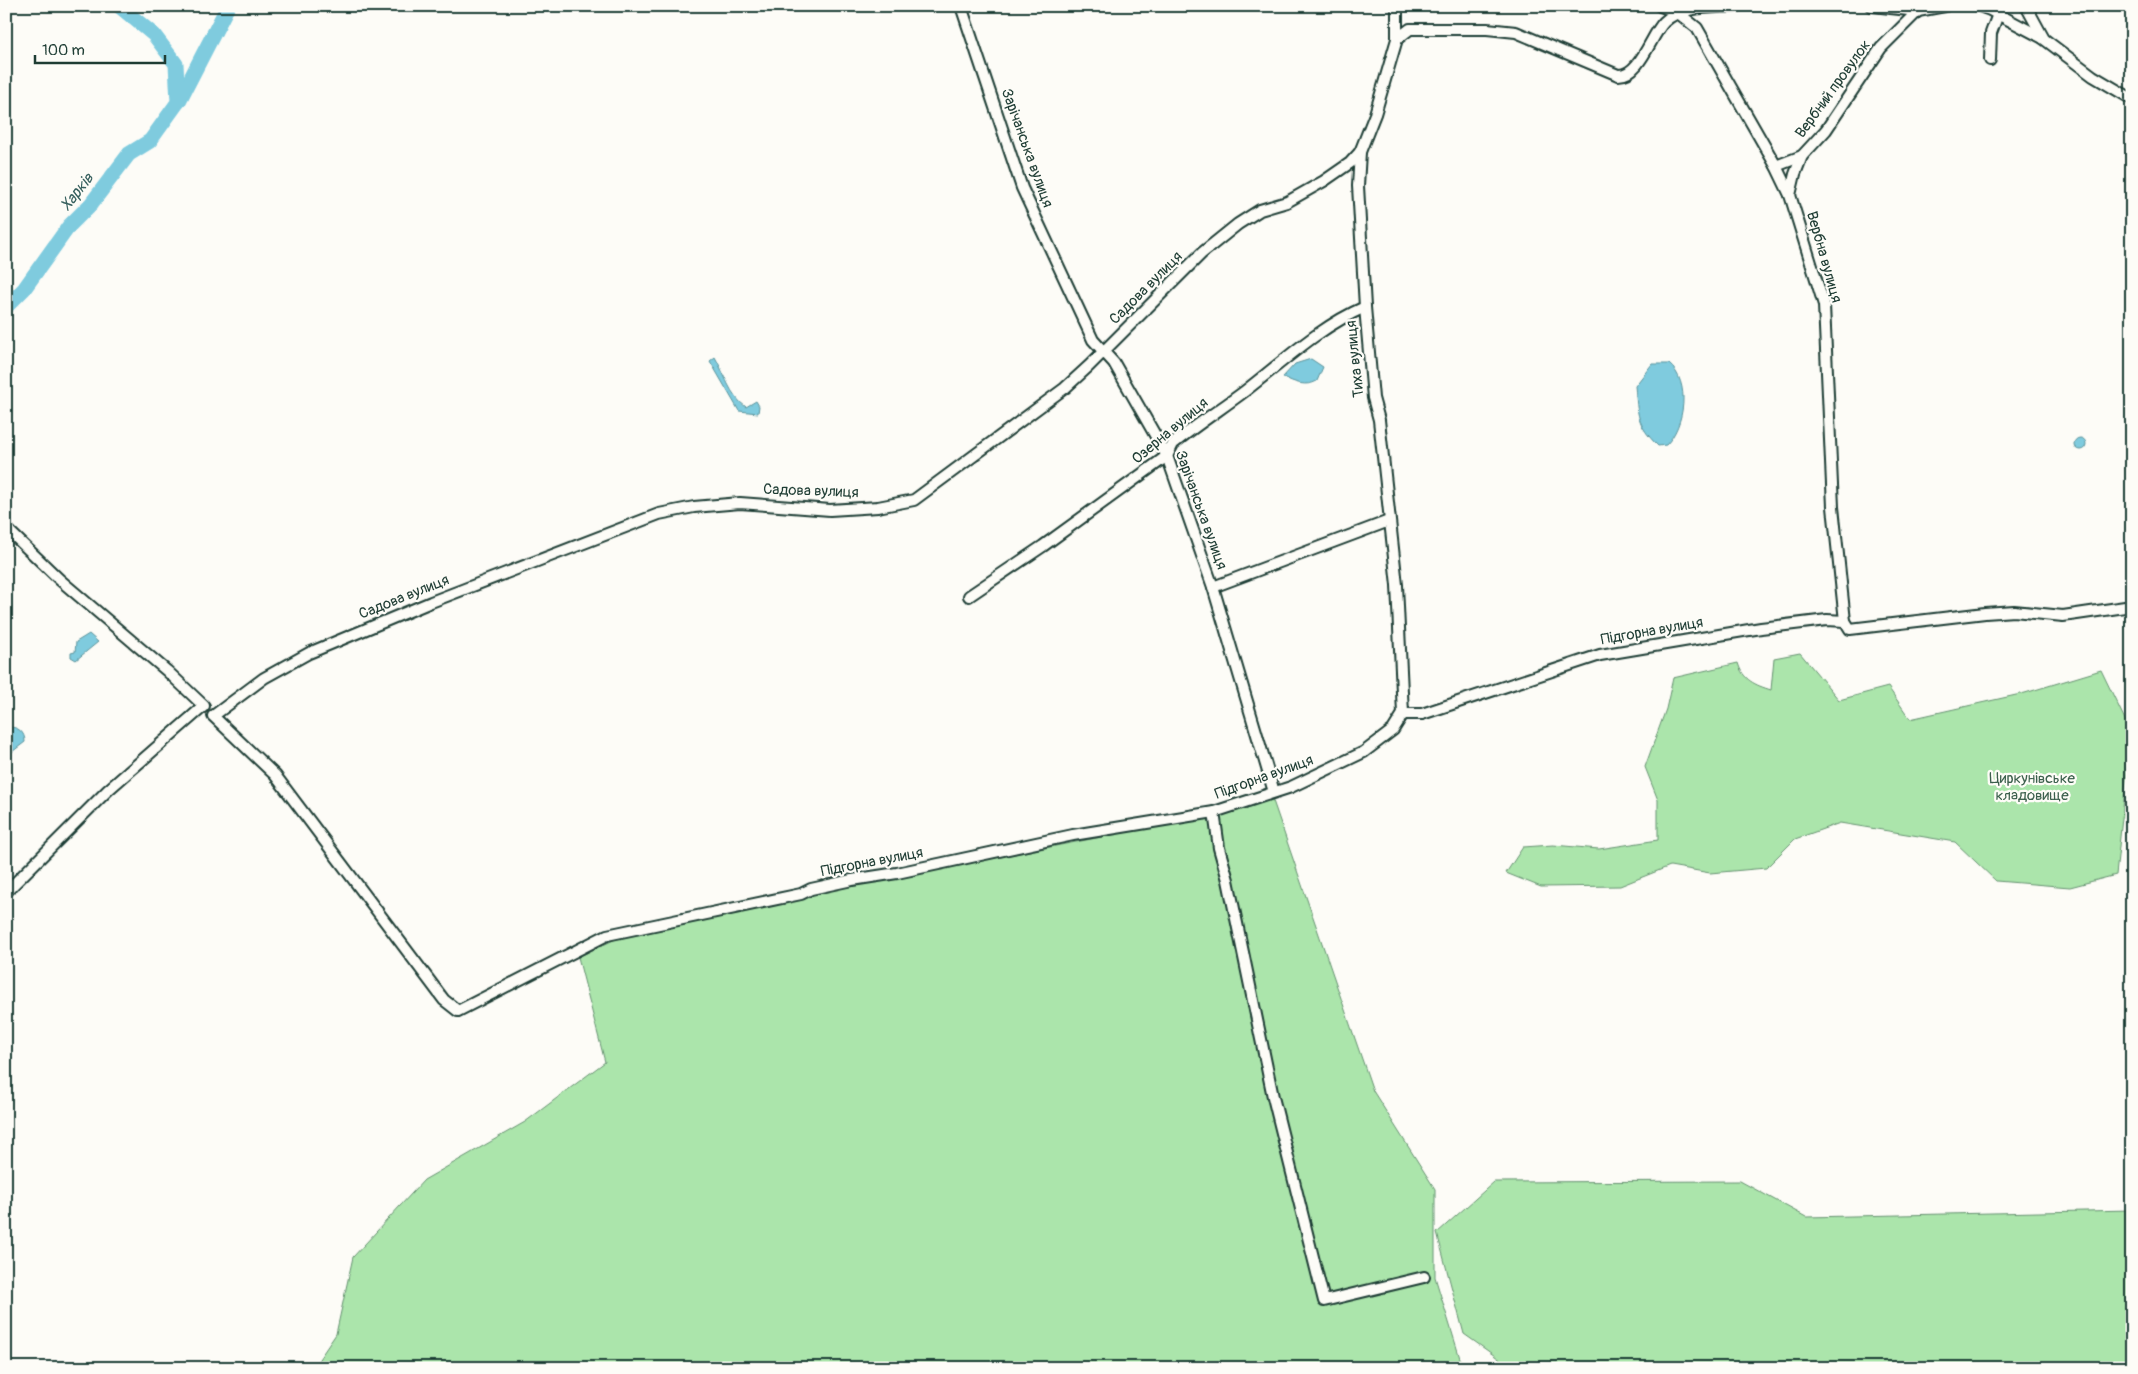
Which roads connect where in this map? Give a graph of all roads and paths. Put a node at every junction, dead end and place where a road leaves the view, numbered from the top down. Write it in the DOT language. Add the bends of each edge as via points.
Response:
graph roads {
  1 [pos="962,6"];
  2 [pos="1396,6"];
  3 [pos="1660,6"];
  4 [pos="1738,6"];
  5 [pos="1872,6"];
  6 [pos="1945,6"];
  7 [pos="1979,6"];
  8 [pos="2026,6"];
  9 [pos="1994,10"];
  10 [pos="1918,11"];
  11 [pos="1677,12"];
  12 [pos="2044,39"];
  13 [pos="1397,40"];
  14 [pos="1990,60"];
  15 [pos="2132,99"];
  16 [pos="1360,152"];
  17 [pos="1802,156"];
  18 [pos="1776,166"];
  19 [pos="1340,170"];
  20 [pos="1358,186"];
  21 [pos="1790,195"];
  22 [pos="1365,307"];
  23 [pos="1103,352"];
  24 [pos="1167,456"];
  25 [pos="1389,521"];
  26 [pos="6,528"];
  27 [pos="1213,587"];
  28 [pos="970,596"];
  29 [pos="2132,606"];
  30 [pos="1845,621"];
  31 [pos="1403,714"];
  32 [pos="1274,792"];
  33 [pos="1214,812"];
  34 [pos="6,892"];
  35 [pos="458,1011"];
  36 [pos="1424,1277"];
  1 -- 23 [label="street, Зарічанська вулиця" via="1022,188 1086,325"];
  2 -- 13 [label="street, Тиха вулиця"];
  3 -- 11 [label="street, Вербна вулиця"];
  4 -- 11 [label="street"];
  5 -- 10 [label="street"];
  6 -- 10 [label="street"];
  7 -- 9 [label="street"];
  8 -- 12 [label="street"];
  9 -- 12 [label="street"];
  9 -- 14 [label="street"];
  10 -- 17 [label="street, Вербний провулок" via="1881,48 1826,130"];
  11 -- 13 [label="street" via="1664,22 1641,58 1625,75 1618,75 1516,32 1410,29"];
  11 -- 18 [label="street, Вербна вулиця" via="1697,28"];
  12 -- 15 [label="street" via="2093,76"];
  13 -- 16 [label="street, Тиха вулиця"];
  16 -- 19 [label="street, Садова вулиця"];
  16 -- 20 [label="street, Тиха вулиця"];
  17 -- 18 [label="street"];
  17 -- 21 [label="street, Вербний провулок"];
  18 -- 21 [label="street, Вербна вулиця"];
  19 -- 20 [label="street" via="1355,179"];
  19 -- 23 [label="street, Садова вулиця" via="1287,202 1260,210 1238,224 1202,253"];
  20 -- 22 [label="street, Тиха вулиця"];
  21 -- 30 [label="street, Вербна вулиця" via="1824,305 1833,507"];
  22 -- 24 [label="street, Озерна вулиця" via="1309,338 1173,444"];
  22 -- 25 [label="street, Тиха вулиця"];
  23 -- 24 [label="street, Зарічанська вулиця" via="1114,363"];
  23 -- 35 [label="street, Садова вулиця" via="1046,403 914,500 888,506 830,510 732,503 659,514 309,653 264,678 213,716 275,775 444,1000"];
  24 -- 27 [label="street, Зарічанська вулиця"];
  24 -- 28 [label="street, Озерна вулиця"];
  25 -- 27 [label="street"];
  25 -- 31 [label="street, Тиха вулиця" via="1397,585"];
  26 -- 34 [label="street" via="60,580 167,670 204,706 108,790"];
  27 -- 32 [label="street, Зарічанська вулиця"];
  29 -- 30 [label="street, Підгорна вулиця" via="2063,616 2014,611 1985,613 1850,629"];
  30 -- 31 [label="street, Підгорна вулиця" via="1761,628 1600,655 1422,714"];
  31 -- 32 [label="street, Підгорна вулиця" via="1393,730 1364,752 1310,779"];
  32 -- 33 [label="street, Підгорна вулиця"];
  33 -- 35 [label="street, Підгорна вулиця" via="1073,835 607,935"];
  33 -- 36 [label="street" via="1273,1097 1324,1301"];
}
